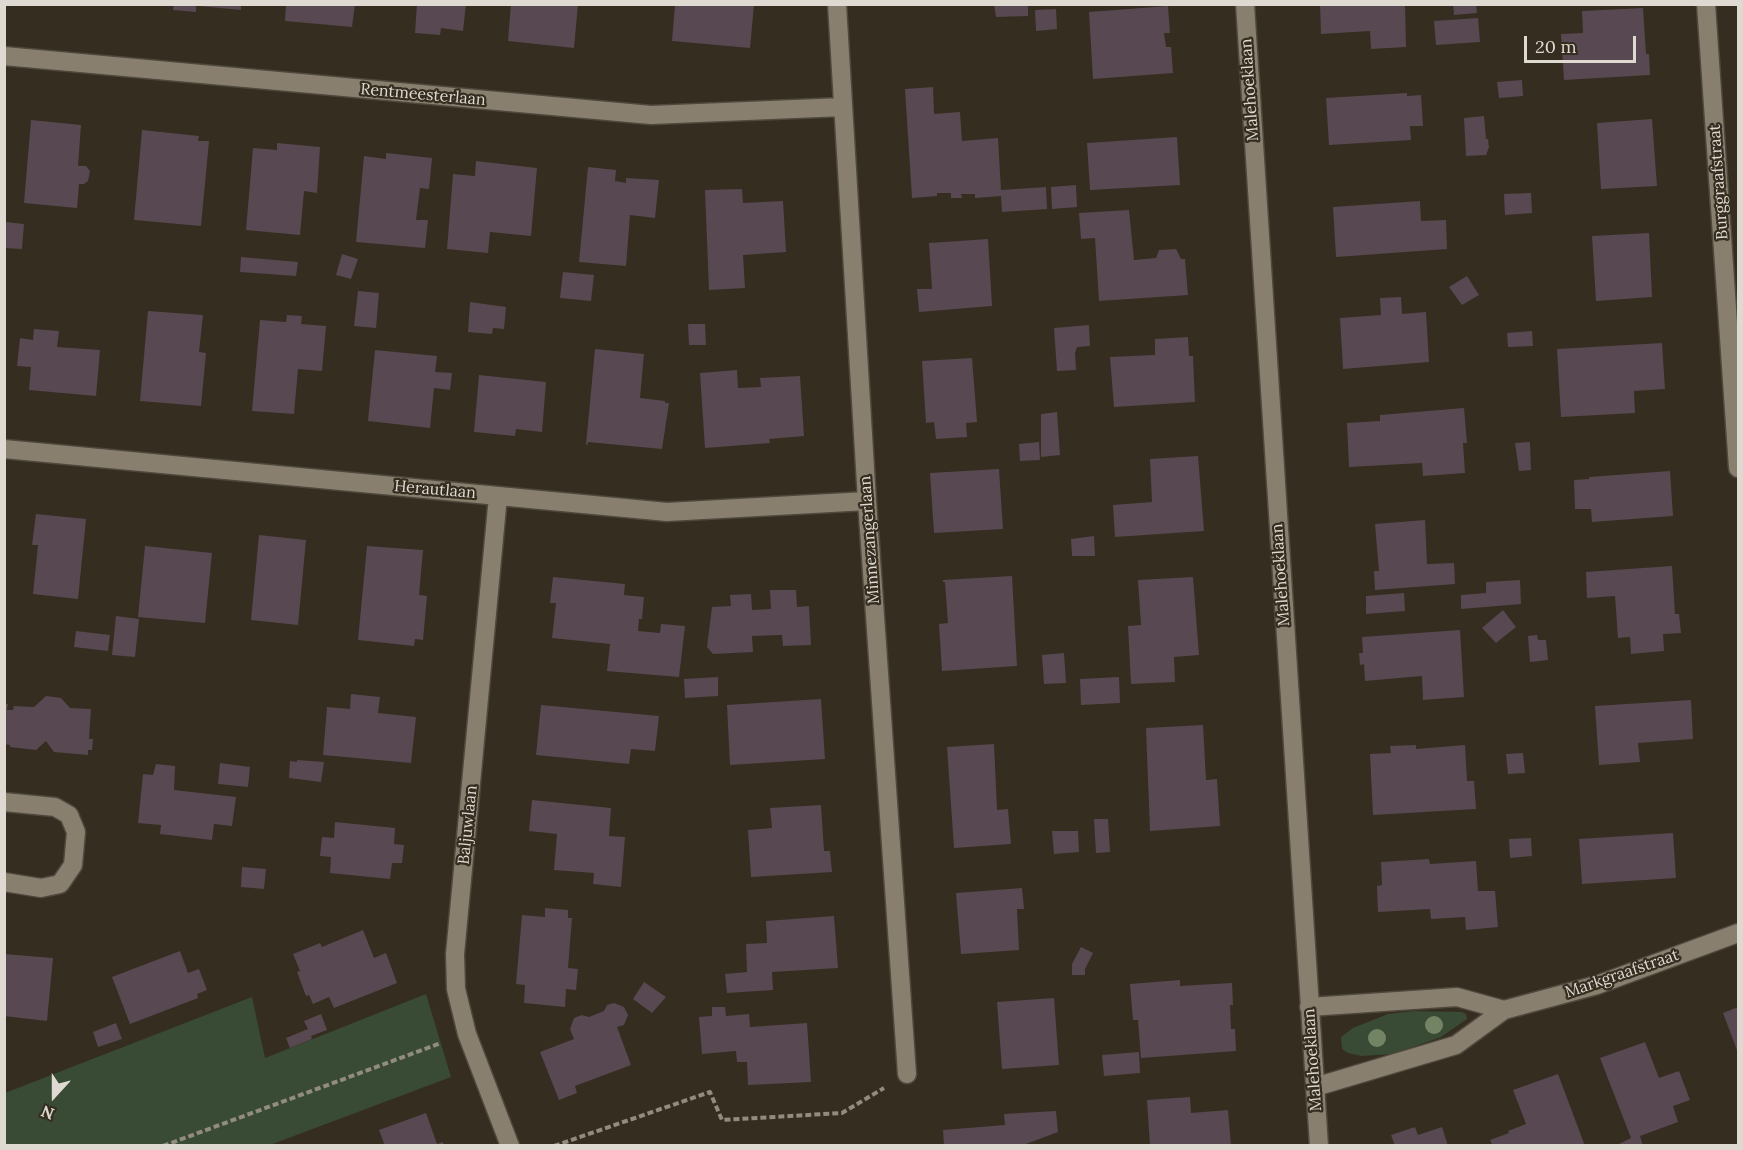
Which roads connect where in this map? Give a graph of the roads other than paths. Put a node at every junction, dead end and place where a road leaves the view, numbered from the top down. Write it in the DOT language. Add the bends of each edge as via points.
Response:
graph roads {
  1 [pos="837,4"];
  2 [pos="1245,4"];
  3 [pos="1706,4"];
  4 [pos="4,56"];
  5 [pos="843,107"];
  6 [pos="4,449"];
  7 [pos="1738,468"];
  8 [pos="498,496"];
  9 [pos="867,501"];
  10 [pos="4,802"];
  11 [pos="4,882"];
  12 [pos="1738,933"];
  13 [pos="1309,1007"];
  14 [pos="1504,1010"];
  15 [pos="907,1074"];
  16 [pos="1315,1087"];
  17 [pos="510,1146"];
  18 [pos="1319,1146"];
  1 -- 5 [label="street, Minnezangerlaan"];
  2 -- 13 [label="street, Malehoeklaan"];
  3 -- 7 [label="street, Burggraafstraat"];
  4 -- 5 [label="street, Rentmeesterlaan" via="651,115"];
  5 -- 9 [label="street, Minnezangerlaan"];
  6 -- 8 [label="street, Herautlaan"];
  8 -- 9 [label="street, Herautlaan" via="667,512"];
  8 -- 17 [label="street, Baljuwlaan" via="455,954 456,989 467,1034"];
  9 -- 15 [label="street, Minnezangerlaan"];
  10 -- 11 [label="street" via="55,807 69,815 76,832 73,865 60,884 41,888"];
  12 -- 14 [label="street, Markgraafstraat" via="1597,985"];
  13 -- 14 [label="street, Markgraafstraat" via="1457,998"];
  13 -- 16 [label="street, Malehoeklaan"];
  14 -- 16 [label="street, Markgraafstraat" via="1456,1045"];
  16 -- 18 [label="street, Malehoeklaan"];
}
